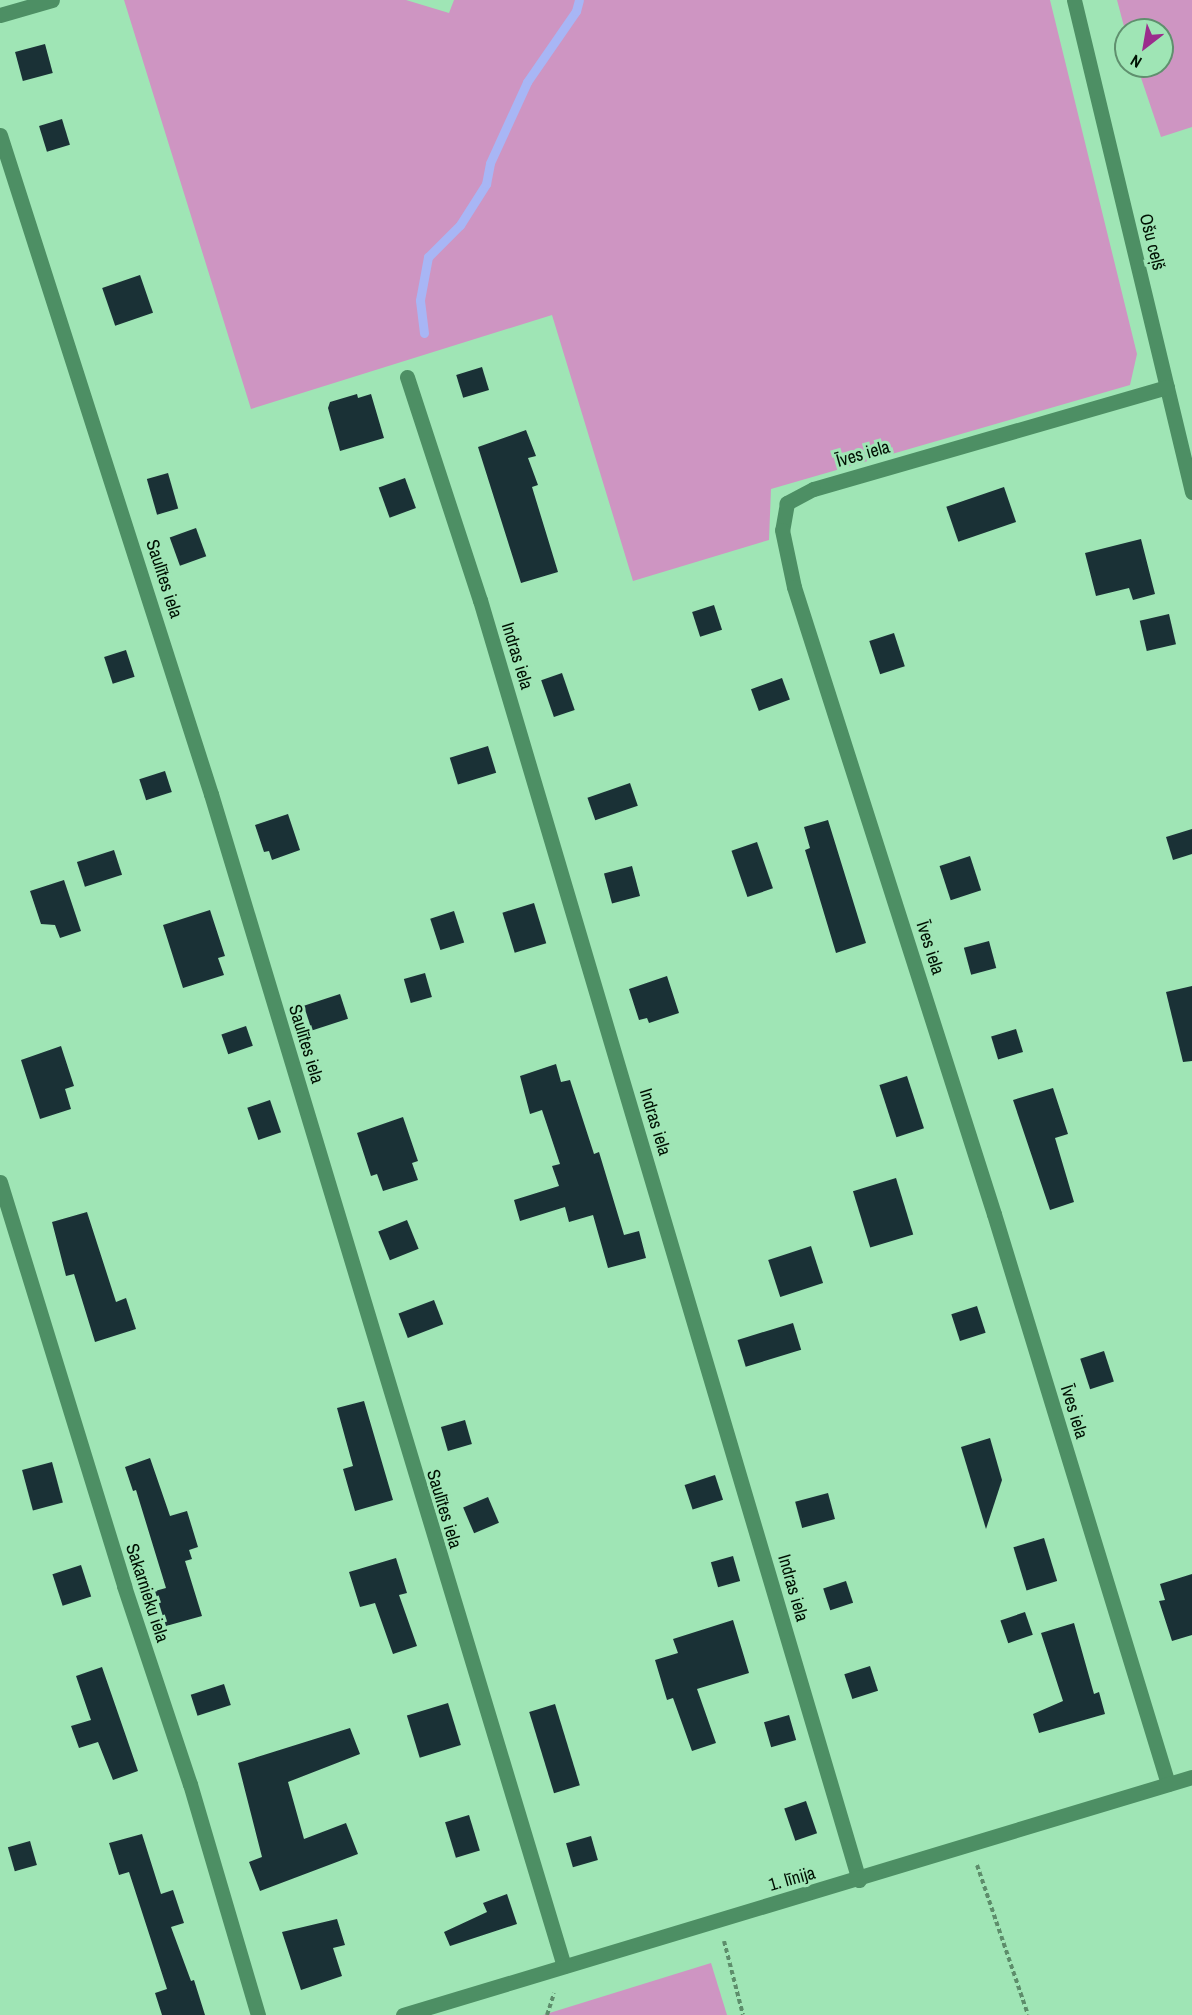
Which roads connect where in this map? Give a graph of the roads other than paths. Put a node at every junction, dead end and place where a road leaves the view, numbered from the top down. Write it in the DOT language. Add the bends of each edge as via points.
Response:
graph roads {
  1 [pos="52,0"];
  2 [pos="1074,0"];
  3 [pos="0,15"];
  4 [pos="0,135"];
  5 [pos="407,377"];
  6 [pos="1167,387"];
  7 [pos="1192,492"];
  8 [pos="0,1182"];
  9 [pos="1192,1777"];
  10 [pos="1168,1784"];
  11 [pos="859,1880"];
  12 [pos="564,1966"];
  13 [pos="258,2015"];
  14 [pos="403,2015"];
  1 -- 3 [label="street"];
  2 -- 6 [label="street, Ošu ceļš"];
  4 -- 12 [label="street, Saulītes iela" via="211,794"];
  5 -- 11 [label="street, Indras iela" via="483,611"];
  6 -- 7 [label="street, Ošu ceļš"];
  6 -- 10 [label="street, Īves iela" via="813,489 787,503 782,530 794,587 987,1193"];
  8 -- 13 [label="street, Sakarnieku iela" via="126,1594 190,1785"];
  9 -- 10 [label="street, 1. līnija"];
  10 -- 11 [label="street, 1. līnija"];
  11 -- 12 [label="street, 1. līnija"];
  12 -- 14 [label="street, 1. līnija"];
}
